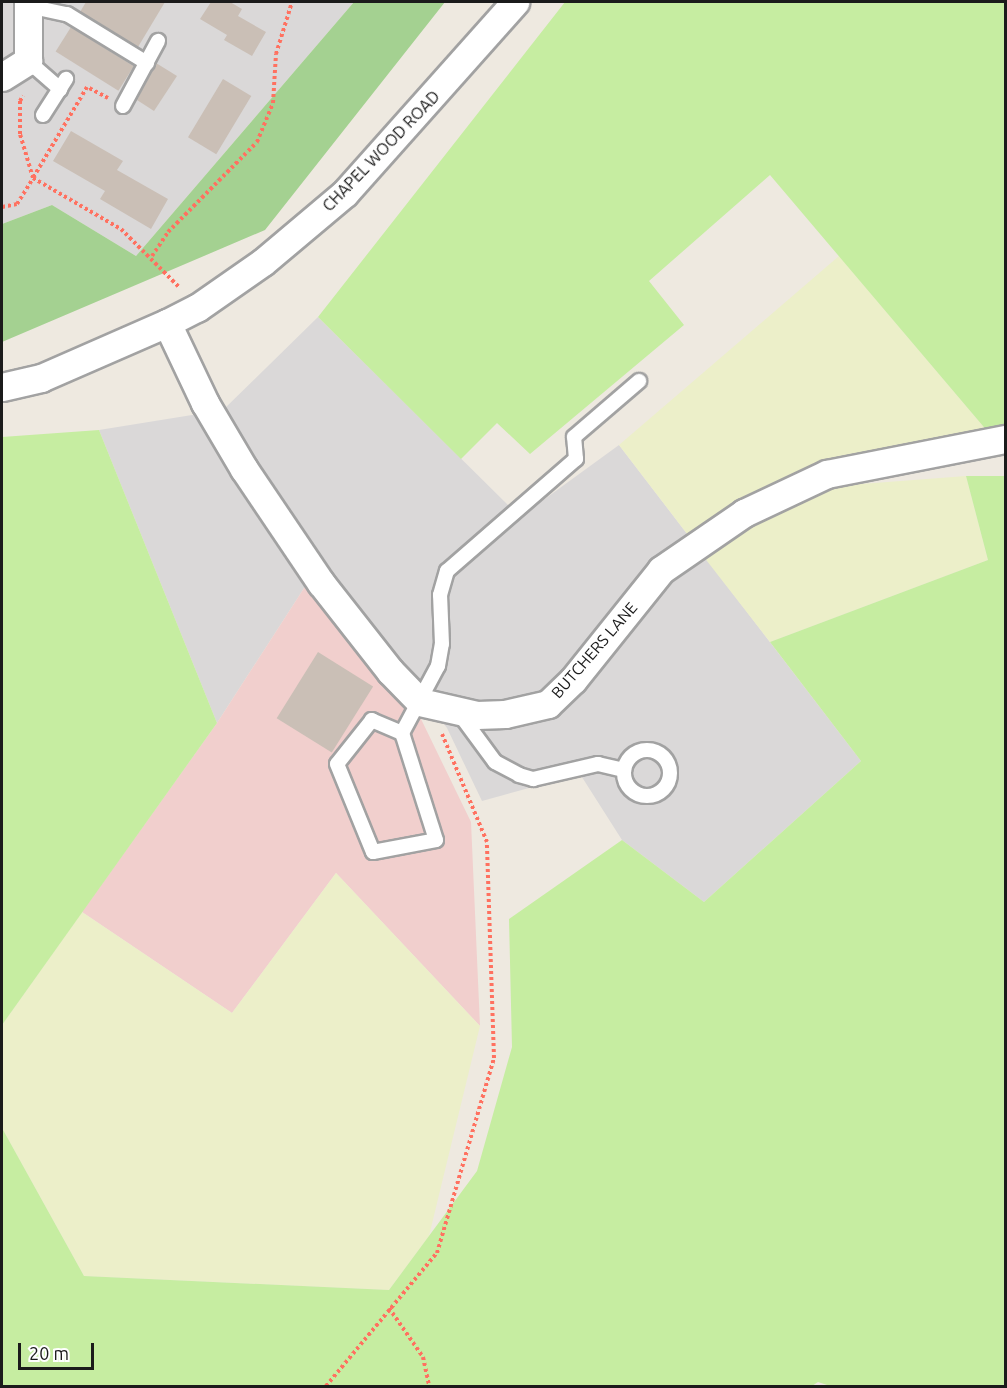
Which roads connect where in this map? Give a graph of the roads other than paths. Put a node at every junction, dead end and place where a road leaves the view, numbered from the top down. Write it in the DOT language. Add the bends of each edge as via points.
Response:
graph roads {
  1 [pos="515,2"];
  2 [pos="28,4"];
  3 [pos="158,41"];
  4 [pos="28,61"];
  5 [pos="147,63"];
  6 [pos="2,77"];
  7 [pos="123,106"];
  8 [pos="43,115"];
  9 [pos="167,323"];
  10 [pos="639,381"];
  11 [pos="2,387"];
  12 [pos="1005,439"];
  13 [pos="437,706"];
  14 [pos="402,733"];
  15 [pos="624,770"];
  1 -- 9 [label="street, CHAPEL WOOD ROAD" via="345,194 263,262 197,308"];
  2 -- 4 [label="street"];
  2 -- 5 [label="lane" via="67,14"];
  3 -- 5 [label="lane"];
  4 -- 6 [label="street"];
  4 -- 8 [label="lane" via="63,84"];
  5 -- 7 [label="lane"];
  9 -- 11 [label="street, CHAPEL WOOD ROAD" via="41,378"];
  9 -- 13 [label="street" via="206,403 321,583"];
  10 -- 13 [label="lane" via="574,437 576,459 447,570 440,595 442,644"];
  12 -- 13 [label="street, BUTCHERS LANE" via="827,474 744,513 661,570 573,680 548,704 504,714"];
  13 -- 14 [label="lane"];
  13 -- 15 [label="lane" via="495,762 519,775 533,779 598,764"];
  14 -- 14 [label="lane" via="436,840 373,852 337,764 372,720"];
}
